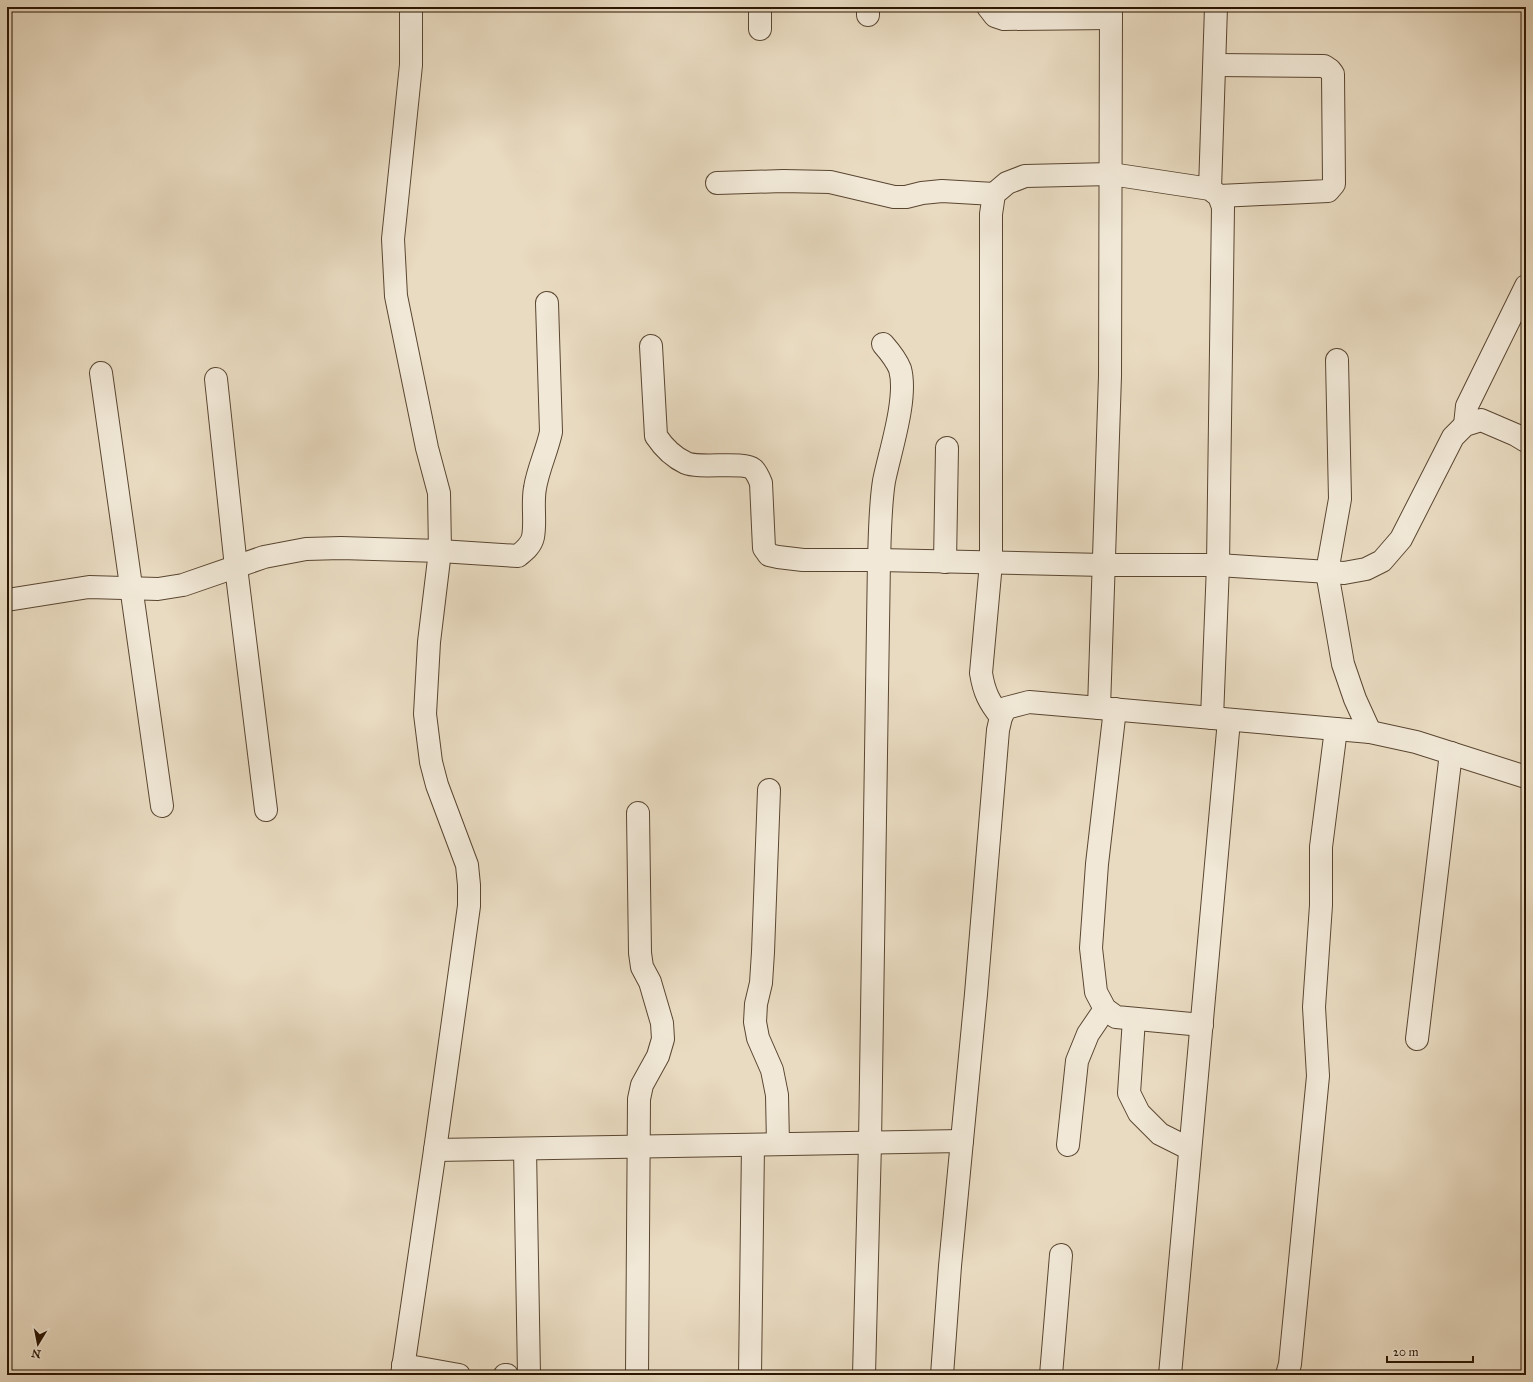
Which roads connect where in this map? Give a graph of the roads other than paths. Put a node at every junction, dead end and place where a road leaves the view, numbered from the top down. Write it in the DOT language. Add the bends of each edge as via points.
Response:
graph roads {
  1 [pos="411,7"];
  2 [pos="760,7"];
  3 [pos="988,7"];
  4 [pos="1216,7"];
  5 [pos="1111,13"];
  6 [pos="760,29"];
  7 [pos="1215,65"];
  8 [pos="1111,174"];
  9 [pos="717,183"];
  10 [pos="1214,193"];
  11 [pos="994,194"];
  12 [pos="1526,286"];
  13 [pos="547,303"];
  14 [pos="883,344"];
  15 [pos="651,346"];
  16 [pos="1337,360"];
  17 [pos="101,373"];
  18 [pos="216,379"];
  19 [pos="1465,425"];
  20 [pos="1526,441"];
  21 [pos="947,448"];
  22 [pos="440,551"];
  23 [pos="878,560"];
  24 [pos="945,562"];
  25 [pos="991,562"];
  26 [pos="1104,564"];
  27 [pos="1218,565"];
  28 [pos="236,567"];
  29 [pos="1327,572"];
  30 [pos="132,587"];
  31 [pos="7,600"];
  32 [pos="1107,708"];
  33 [pos="1000,717"];
  34 [pos="1220,719"];
  35 [pos="1336,729"];
  36 [pos="1370,732"];
  37 [pos="1451,753"];
  38 [pos="1526,777"];
  39 [pos="769,790"];
  40 [pos="162,806"];
  41 [pos="266,810"];
  42 [pos="638,813"];
  43 [pos="1104,1009"];
  44 [pos="1134,1019"];
  45 [pos="1202,1025"];
  46 [pos="1417,1039"];
  47 [pos="962,1141"];
  48 [pos="870,1143"];
  49 [pos="778,1144"];
  50 [pos="753,1145"];
  51 [pos="1068,1145"];
  52 [pos="638,1147"];
  53 [pos="525,1148"];
  54 [pos="1190,1149"];
  55 [pos="435,1150"];
  56 [pos="1061,1255"];
  57 [pos="402,1370"];
  58 [pos="459,1375"];
  59 [pos="528,1375"];
  60 [pos="637,1375"];
  61 [pos="750,1375"];
  62 [pos="864,1375"];
  63 [pos="942,1375"];
  64 [pos="1051,1375"];
  65 [pos="1170,1375"];
  66 [pos="1287,1375"];
  1 -- 22 [label="street" via="411,65 393,239 396,296 438,493"];
  2 -- 6 [label="street"];
  3 -- 5 [label="street" via="995,16 1004,19"];
  4 -- 7 [label="street"];
  5 -- 8 [label="street"];
  7 -- 10 [label="street"];
  7 -- 10 [label="street" via="1324,66 1330,70 1333,74 1334,184 1328,191"];
  8 -- 10 [label="street"];
  8 -- 11 [label="street" via="1025,176 1007,183"];
  8 -- 26 [label="street" via="1110,376"];
  9 -- 11 [label="street" via="830,182 906,197 942,192"];
  10 -- 27 [label="street" via="1223,207"];
  11 -- 25 [label="street" via="991,214"];
  12 -- 19 [label="street" via="1467,406"];
  13 -- 22 [label="street" via="551,432 534,491 533,538 528,548 518,556"];
  14 -- 23 [label="street" via="895,358 900,371 902,389 898,420 884,481"];
  15 -- 23 [label="street" via="656,436 674,456 688,464 743,466 752,468 757,473 761,483 764,548 769,555 803,560"];
  16 -- 29 [label="street" via="1340,499"];
  17 -- 30 [label="street"];
  18 -- 28 [label="street"];
  19 -- 20 [label="street" via="1481,420"];
  19 -- 29 [label="street" via="1453,437 1402,539 1382,561 1366,569 1344,573"];
  21 -- 24 [label="street"];
  22 -- 28 [label="street" via="306,549 264,557"];
  22 -- 55 [label="street" via="429,642 425,714 431,762 446,811 467,865 469,906"];
  23 -- 24 [label="street"];
  23 -- 48 [label="street"];
  24 -- 25 [label="street"];
  25 -- 26 [label="street"];
  25 -- 33 [label="street" via="981,673 988,700"];
  26 -- 27 [label="street"];
  26 -- 32 [label="street"];
  27 -- 29 [label="street"];
  27 -- 34 [label="street"];
  28 -- 30 [label="street" via="183,585 158,589"];
  28 -- 41 [label="street"];
  29 -- 36 [label="street" via="1343,664"];
  30 -- 31 [label="street" via="89,587"];
  30 -- 40 [label="street"];
  32 -- 33 [label="street" via="1029,702 1006,708"];
  32 -- 34 [label="street"];
  32 -- 43 [label="street" via="1091,948 1096,992"];
  33 -- 47 [label="street"];
  34 -- 35 [label="street"];
  34 -- 45 [label="street"];
  35 -- 36 [label="street"];
  35 -- 66 [label="street" via="1321,847 1314,1007 1318,1076"];
  36 -- 37 [label="street"];
  37 -- 38 [label="street"];
  37 -- 46 [label="street"];
  39 -- 49 [label="street" via="764,952 755,1022 758,1038 772,1070 777,1095"];
  42 -- 52 [label="street" via="640,953 642,967 650,982 662,1023 663,1038 658,1056 642,1084 639,1099"];
  43 -- 44 [label="street" via="1116,1017"];
  43 -- 51 [label="street" via="1088,1034 1077,1061"];
  44 -- 45 [label="street"];
  44 -- 54 [label="street" via="1129,1093 1139,1113 1160,1134"];
  45 -- 54 [label="street"];
  47 -- 48 [label="street"];
  47 -- 63 [label="street"];
  48 -- 49 [label="street"];
  48 -- 62 [label="street"];
  49 -- 50 [label="street"];
  50 -- 52 [label="street"];
  50 -- 61 [label="street"];
  52 -- 53 [label="street"];
  52 -- 60 [label="street"];
  53 -- 55 [label="street"];
  53 -- 59 [label="street"];
  54 -- 65 [label="street"];
  55 -- 57 [label="street"];
  56 -- 64 [label="street"];
  57 -- 58 [label="street"];
}
